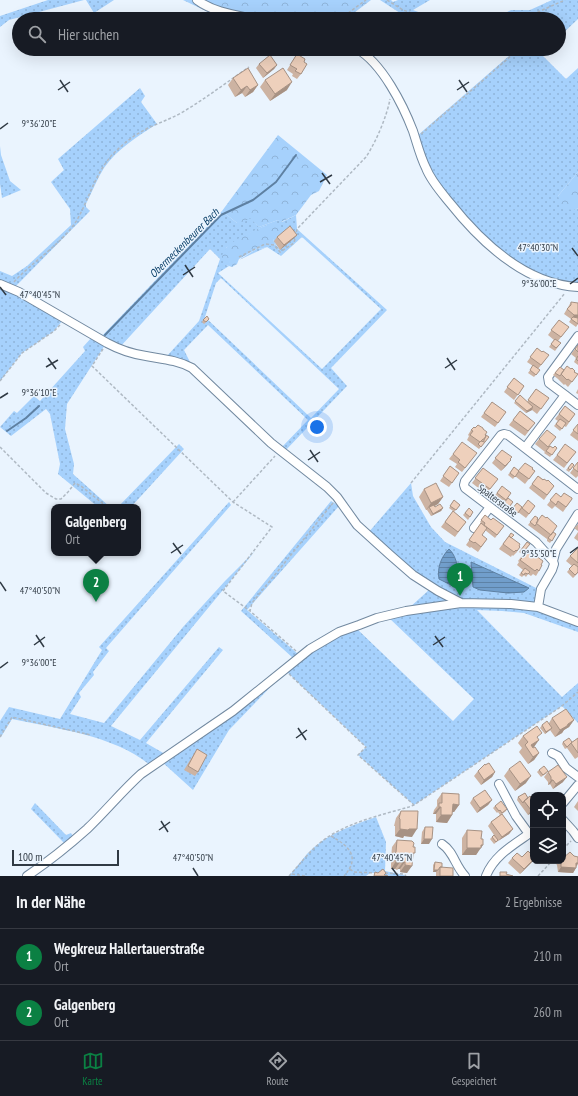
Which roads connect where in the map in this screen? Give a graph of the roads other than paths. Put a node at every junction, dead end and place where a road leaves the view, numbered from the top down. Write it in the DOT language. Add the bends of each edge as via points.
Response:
graph roads {
  1 [pos="197,0"];
  2 [pos="224,12"];
  3 [pos="367,56"];
  4 [pos="0,284"];
  5 [pos="574,287"];
  6 [pos="578,336"];
  7 [pos="565,395"];
  8 [pos="578,405"];
  9 [pos="525,448"];
  10 [pos="578,490"];
  11 [pos="490,507"];
  12 [pos="578,514"];
  13 [pos="474,528"];
  14 [pos="553,561"];
  15 [pos="461,603"];
  16 [pos="538,607"];
  17 [pos="578,622"];
  18 [pos="552,753"];
  19 [pos="578,777"];
  20 [pos="499,784"];
  21 [pos="578,785"];
  22 [pos="566,799"];
  23 [pos="566,823"];
  24 [pos="530,832"];
  25 [pos="530,834"];
  26 [pos="578,838"];
  27 [pos="442,844"];
  28 [pos="27,876"];
  29 [pos="465,876"];
  30 [pos="486,876"];
  1 -- 2 [label="street"];
  3 -- 5 [label="street" via="383,75 405,111 425,167 434,183 458,213 501,256 546,280"];
  4 -- 15 [label="street" via="10,287 122,351 174,360 192,368 280,450 327,487 367,535 393,558 418,578"];
  6 -- 7 [label="street" via="548,377 549,383"];
  7 -- 8 [label="street"];
  7 -- 9 [label="street"];
  9 -- 10 [label="street, Spalterstraße"];
  9 -- 11 [label="street, Spalterstraße" via="508,436 501,435 465,481 465,488"];
  11 -- 13 [label="street"];
  11 -- 14 [label="street, Spalterstraße" via="536,542"];
  12 -- 14 [label="street" via="556,549"];
  14 -- 16 [label="street" via="552,570 541,589"];
  15 -- 16 [label="street"];
  15 -- 28 [label="street" via="377,618 339,632 320,643 233,711 141,774 88,828"];
  16 -- 17 [label="street"];
  18 -- 19 [label="street"];
  20 -- 24 [label="street" via="516,816"];
  21 -- 22 [label="street"];
  23 -- 26 [label="street"];
  25 -- 30 [label="street" via="497,858"];
  27 -- 29 [label="street" via="453,855"];
}
